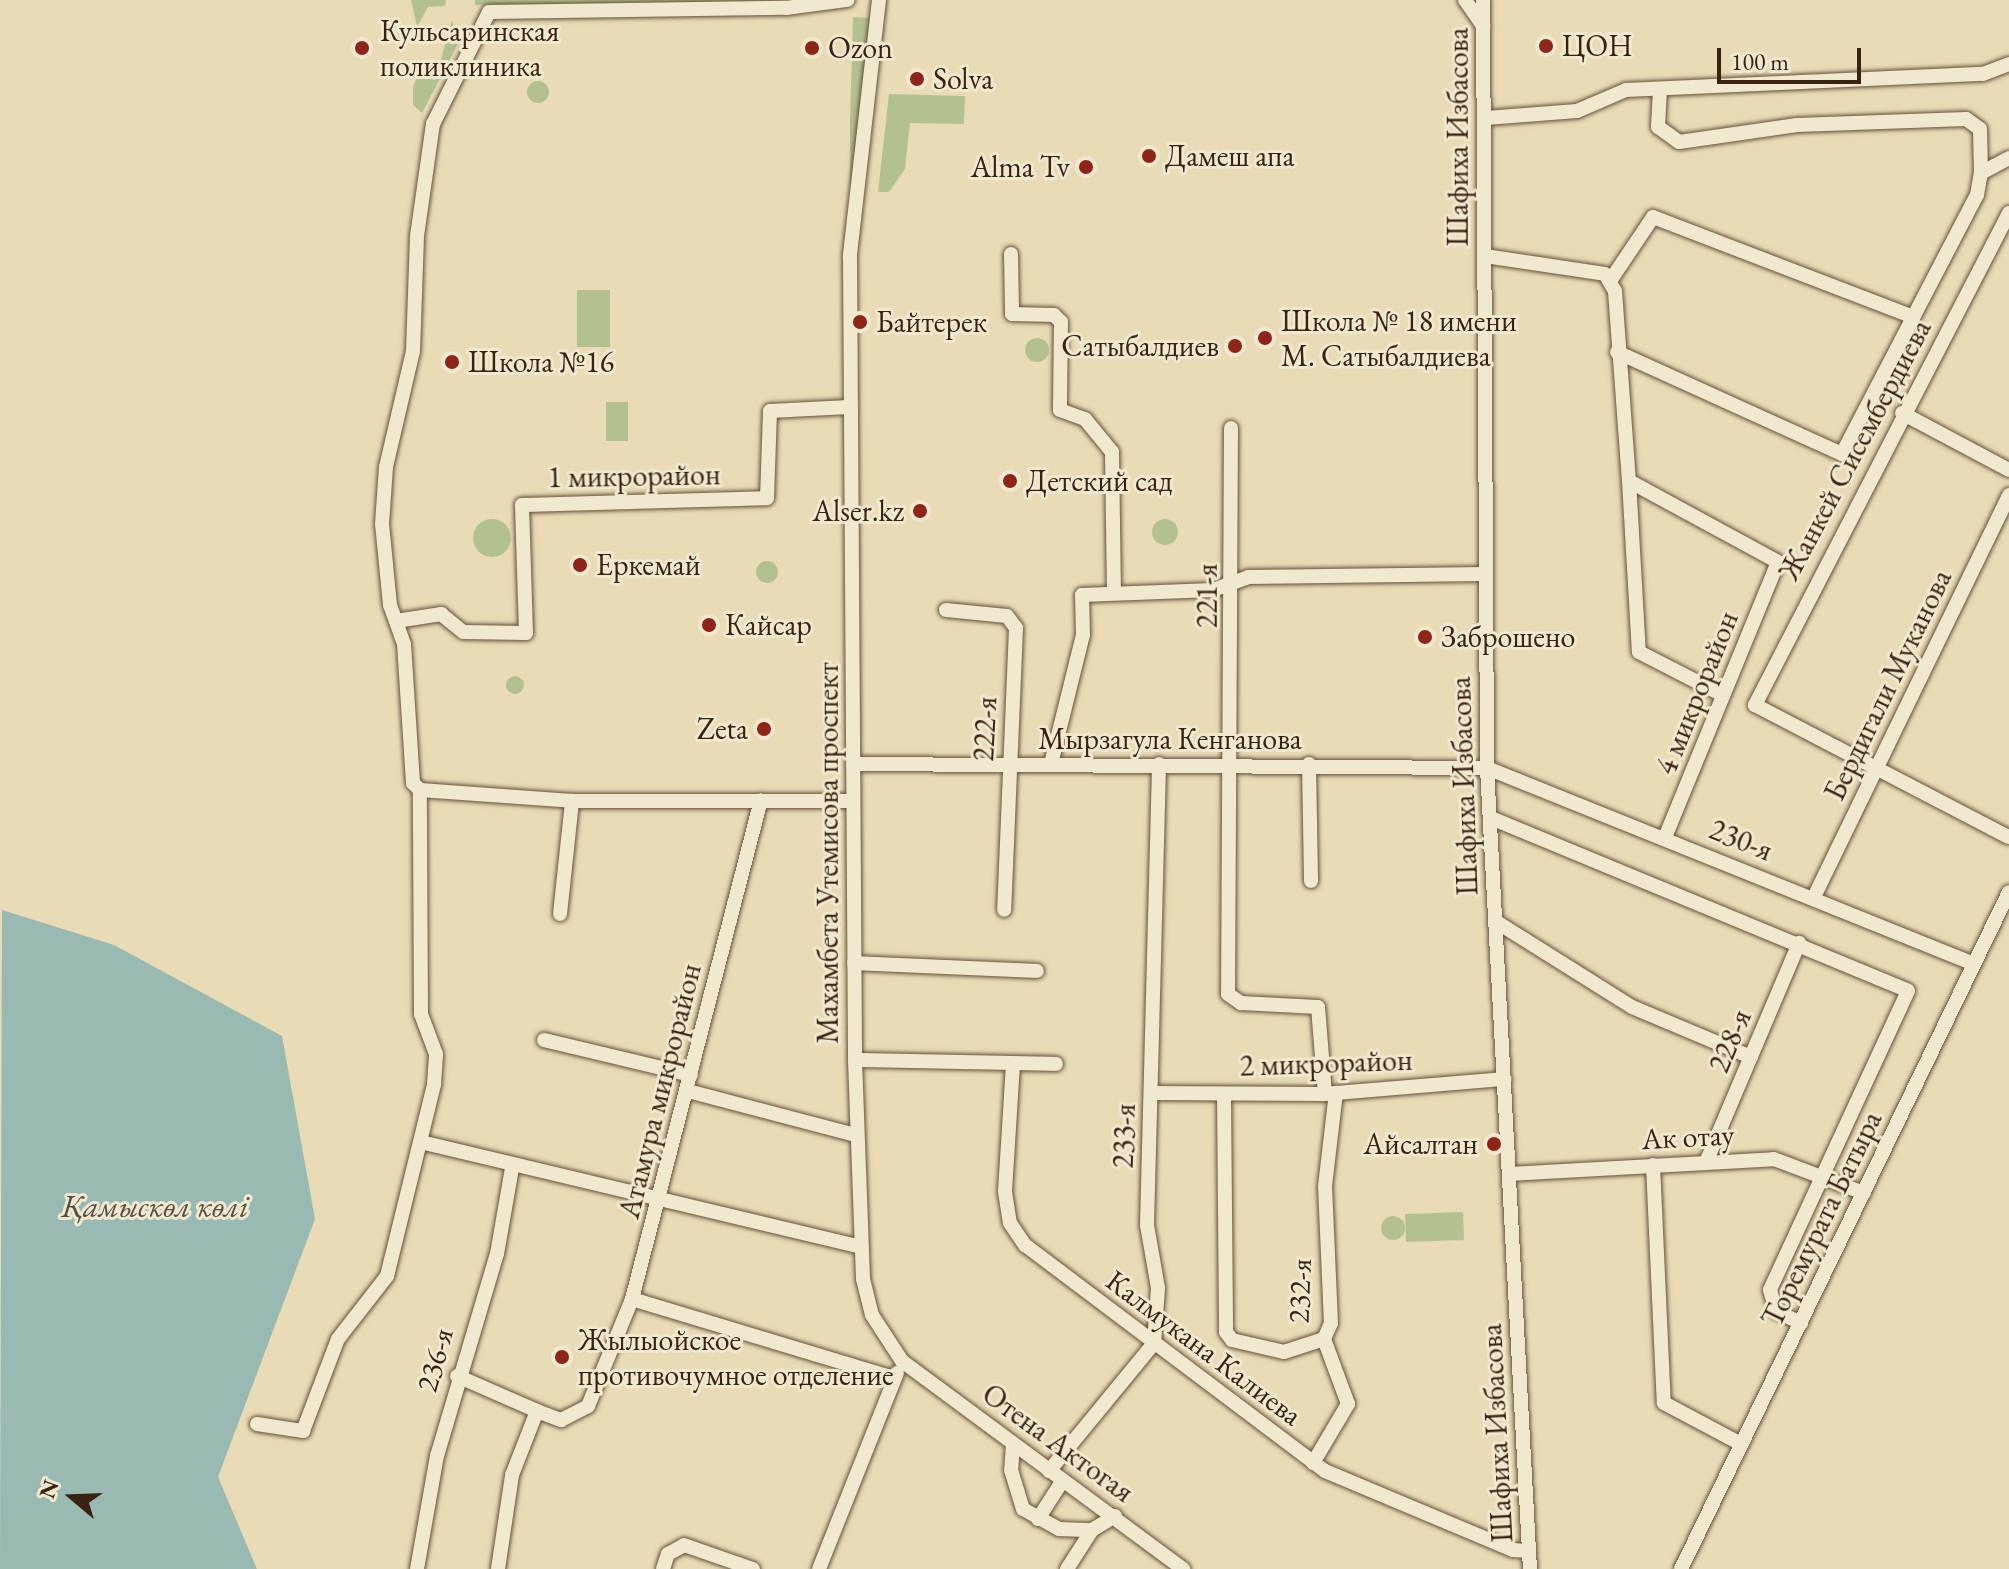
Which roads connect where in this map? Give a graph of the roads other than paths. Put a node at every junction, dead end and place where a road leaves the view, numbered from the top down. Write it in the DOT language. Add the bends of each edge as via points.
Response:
graph roads {
  1 [pos="847,0"];
  2 [pos="879,0"];
  3 [pos="1465,0"];
  4 [pos="1483,0"];
  5 [pos="1493,0"];
  6 [pos="1484,28"];
  7 [pos="2009,64"];
  8 [pos="1660,89"];
  9 [pos="1486,118"];
  10 [pos="2009,158"];
  11 [pos="1981,173"];
  12 [pos="2009,213"];
  13 [pos="1011,254"];
  14 [pos="1485,256"];
  15 [pos="1610,281"];
  16 [pos="1913,317"];
  17 [pos="1617,352"];
  18 [pos="849,407"];
  19 [pos="1902,413"];
  20 [pos="1231,428"];
  21 [pos="2009,470"];
  22 [pos="1629,481"];
  23 [pos="2009,495"];
  24 [pos="1484,574"];
  25 [pos="1233,581"];
  26 [pos="1114,593"];
  27 [pos="946,610"];
  28 [pos="396,621"];
  29 [pos="1721,694"];
  30 [pos="853,764"];
  31 [pos="1051,764"];
  32 [pos="1159,764"];
  33 [pos="1233,764"];
  34 [pos="1309,764"];
  35 [pos="1010,766"];
  36 [pos="1487,768"];
  37 [pos="1876,769"];
  38 [pos="420,790"];
  39 [pos="761,800"];
  40 [pos="572,801"];
  41 [pos="853,801"];
  42 [pos="1491,818"];
  43 [pos="2009,837"];
  44 [pos="1665,838"];
  45 [pos="1311,881"];
  46 [pos="2009,892"];
  47 [pos="1814,897"];
  48 [pos="1004,910"];
  49 [pos="560,914"];
  50 [pos="1495,921"];
  51 [pos="1799,943"];
  52 [pos="854,963"];
  53 [pos="1974,964"];
  54 [pos="1037,971"];
  55 [pos="544,1040"];
  56 [pos="1751,1057"];
  57 [pos="855,1060"];
  58 [pos="1013,1064"];
  59 [pos="1056,1064"];
  60 [pos="691,1075"];
  61 [pos="1504,1079"];
  62 [pos="688,1091"];
  63 [pos="1151,1093"];
  64 [pos="1331,1093"];
  65 [pos="1224,1094"];
  66 [pos="856,1135"];
  67 [pos="425,1143"];
  68 [pos="1707,1160"];
  69 [pos="1653,1165"];
  70 [pos="512,1168"];
  71 [pos="1509,1174"];
  72 [pos="1820,1176"];
  73 [pos="1864,1193"];
  74 [pos="658,1204"];
  75 [pos="860,1247"];
  76 [pos="632,1299"];
  77 [pos="1801,1323"];
  78 [pos="1324,1339"];
  79 [pos="1154,1343"];
  80 [pos="902,1361"];
  81 [pos="457,1376"];
  82 [pos="894,1378"];
  83 [pos="537,1411"];
  84 [pos="257,1424"];
  85 [pos="1013,1444"];
  86 [pos="1741,1444"];
  87 [pos="1313,1463"];
  88 [pos="1049,1471"];
  89 [pos="1063,1480"];
  90 [pos="1115,1516"];
  91 [pos="1038,1519"];
  92 [pos="1092,1530"];
  93 [pos="1529,1551"];
  94 [pos="417,1569"];
  95 [pos="498,1569"];
  96 [pos="663,1569"];
  97 [pos="753,1569"];
  98 [pos="819,1569"];
  99 [pos="1067,1569"];
  100 [pos="1183,1569"];
  101 [pos="1530,1569"];
  102 [pos="1681,1569"];
  1 -- 28 [label="street" via="786,8 489,12 431,138 406,403 386,467 384,567"];
  2 -- 18 [label="street, Махамбета Утемисова проспект" via="850,255"];
  3 -- 6 [label="street"];
  4 -- 6 [label="street, Шафиха Избасова"];
  5 -- 6 [label="street"];
  6 -- 9 [label="street, Шафиха Избасова"];
  7 -- 8 [label="street" via="1983,74"];
  8 -- 9 [label="street" via="1626,90 1577,111"];
  8 -- 11 [label="street" via="1658,127 1679,142 1797,125 1966,119 1980,129"];
  9 -- 14 [label="street, Шафиха Избасова"];
  10 -- 11 [label="street"];
  11 -- 16 [label="street" via="1977,195"];
  12 -- 19 [label="street, Жанкей Сисембердиева"];
  13 -- 26 [label="street" via="1012,314 1054,315 1061,322 1060,410 1085,419 1112,452"];
  14 -- 15 [label="street" via="1594,268"];
  14 -- 24 [label="street, Шафиха Избасова"];
  15 -- 16 [label="street" via="1653,217"];
  15 -- 17 [label="street"];
  16 -- 17 [label="street" via="1842,454"];
  17 -- 22 [label="street"];
  18 -- 28 [label="street, 1 микрорайон" via="770,411 767,498 522,505 526,633 463,632 441,614"];
  18 -- 30 [label="street, Махамбета Утемисова проспект"];
  19 -- 21 [label="street"];
  19 -- 37 [label="street, Жанкей Сисембердиева" via="1759,692 1759,712"];
  20 -- 25 [label="street, 221-я"];
  22 -- 29 [label="street" via="1639,652"];
  22 -- 29 [label="street, 4 микрорайон" via="1779,568"];
  23 -- 37 [label="street, Бердигали Муканова"];
  24 -- 25 [label="street"];
  24 -- 36 [label="street, Шафиха Избасова"];
  25 -- 26 [label="street" via="1213,590"];
  25 -- 33 [label="street, 221-я"];
  26 -- 31 [label="street" via="1082,595 1083,635"];
  27 -- 35 [label="street, 222-я" via="1013,620"];
  28 -- 38 [label="street" via="413,783"];
  29 -- 44 [label="street, 4 микрорайон"];
  30 -- 35 [label="street, Мырзагула Кенганова"];
  30 -- 41 [label="street, Махамбета Утемисова проспект"];
  31 -- 32 [label="street, Мырзагула Кенганова"];
  31 -- 35 [label="street, Мырзагула Кенганова"];
  32 -- 33 [label="street, Мырзагула Кенганова"];
  32 -- 63 [label="street, 233-я"];
  33 -- 34 [label="street, Мырзагула Кенганова"];
  33 -- 64 [label="street, 232-я" via="1228,994 1241,1003 1318,1007"];
  34 -- 36 [label="street, Мырзагула Кенганова"];
  34 -- 45 [label="street"];
  35 -- 48 [label="street, 222-я"];
  36 -- 42 [label="street, Шафиха Избасова"];
  36 -- 44 [label="street, 230-я"];
  37 -- 43 [label="street"];
  37 -- 47 [label="street, Бердигали Муканова"];
  38 -- 40 [label="street"];
  38 -- 67 [label="street" via="421,1014 436,1054"];
  39 -- 40 [label="street"];
  39 -- 41 [label="street"];
  39 -- 60 [label="street, Атамура микрорайон"];
  40 -- 49 [label="street"];
  41 -- 52 [label="street, Махамбета Утемисова проспект"];
  42 -- 50 [label="street, Шафиха Избасова"];
  42 -- 51 [label="street"];
  44 -- 47 [label="street, 230-я"];
  46 -- 53 [label="street, Торемурата Батыра"];
  47 -- 53 [label="street, 230-я"];
  50 -- 56 [label="street" via="1632,1007"];
  50 -- 61 [label="street, Шафиха Избасова"];
  51 -- 56 [label="street, 228-я"];
  51 -- 72 [label="street" via="1908,991"];
  52 -- 54 [label="street"];
  52 -- 57 [label="street, Махамбета Утемисова проспект"];
  53 -- 73 [label="street, Торемурата Батыра"];
  55 -- 60 [label="street"];
  56 -- 68 [label="street, 228-я"];
  57 -- 58 [label="street"];
  57 -- 66 [label="street, Махамбета Утемисова проспект"];
  58 -- 59 [label="street"];
  58 -- 79 [label="street, Калмукана Калиева" via="1005,1192 1010,1223 1025,1245"];
  60 -- 62 [label="street, Атамура микрорайон"];
  61 -- 64 [label="street, 2 микрорайон"];
  61 -- 71 [label="street, Шафиха Избасова"];
  62 -- 66 [label="street"];
  62 -- 74 [label="street, Атамура микрорайон"];
  63 -- 65 [label="street, 2 микрорайон"];
  63 -- 79 [label="street, 233-я" via="1147,1225 1158,1288"];
  64 -- 65 [label="street, 2 микрорайон"];
  64 -- 78 [label="street, 232-я" via="1325,1186 1331,1323"];
  65 -- 78 [label="street, 232-я" via="1228,1337 1284,1352"];
  66 -- 75 [label="street, Махамбета Утемисова проспект"];
  67 -- 70 [label="street"];
  67 -- 84 [label="street" via="387,1276 338,1339 310,1421 293,1433"];
  68 -- 69 [label="street, Ак отау"];
  68 -- 72 [label="street, Ак отау" via="1774,1159"];
  69 -- 71 [label="street, Ак отау"];
  69 -- 86 [label="street" via="1664,1403"];
  70 -- 74 [label="street"];
  70 -- 81 [label="street, 236-я" via="497,1254"];
  71 -- 93 [label="street, Шафиха Избасова"];
  72 -- 73 [label="street, Ак отау"];
  72 -- 77 [label="street" via="1768,1302"];
  73 -- 77 [label="street, Торемурата Батыра"];
  74 -- 75 [label="street"];
  74 -- 76 [label="street, Атамура микрорайон"];
  75 -- 80 [label="street, Махамбета Утемисова проспект" via="872,1315"];
  76 -- 82 [label="street"];
  76 -- 83 [label="street, Атамура микрорайон" via="596,1391 576,1417"];
  77 -- 86 [label="street, Торемурата Батыра"];
  78 -- 87 [label="street" via="1348,1404"];
  79 -- 87 [label="street, Калмукана Калиева"];
  79 -- 88 [label="street"];
  80 -- 82 [label="street"];
  80 -- 85 [label="street, Отена Актогая"];
  81 -- 83 [label="street"];
  81 -- 94 [label="street, 236-я"];
  82 -- 98 [label="street"];
  83 -- 95 [label="street" via="512,1475"];
  85 -- 88 [label="street, Отена Актогая"];
  85 -- 91 [label="street" via="1016,1497"];
  86 -- 102 [label="street, Торемурата Батыра"];
  87 -- 93 [label="street, Калмукана Калиева" via="1339,1480"];
  88 -- 89 [label="street, Отена Актогая"];
  89 -- 90 [label="street, Отена Актогая"];
  89 -- 91 [label="street"];
  90 -- 92 [label="street"];
  90 -- 100 [label="street, Отена Актогая"];
  91 -- 92 [label="street" via="1073,1532"];
  92 -- 99 [label="street"];
  93 -- 101 [label="street, Шафиха Избасова"];
  96 -- 97 [label="street" via="675,1547 695,1547"];
}
